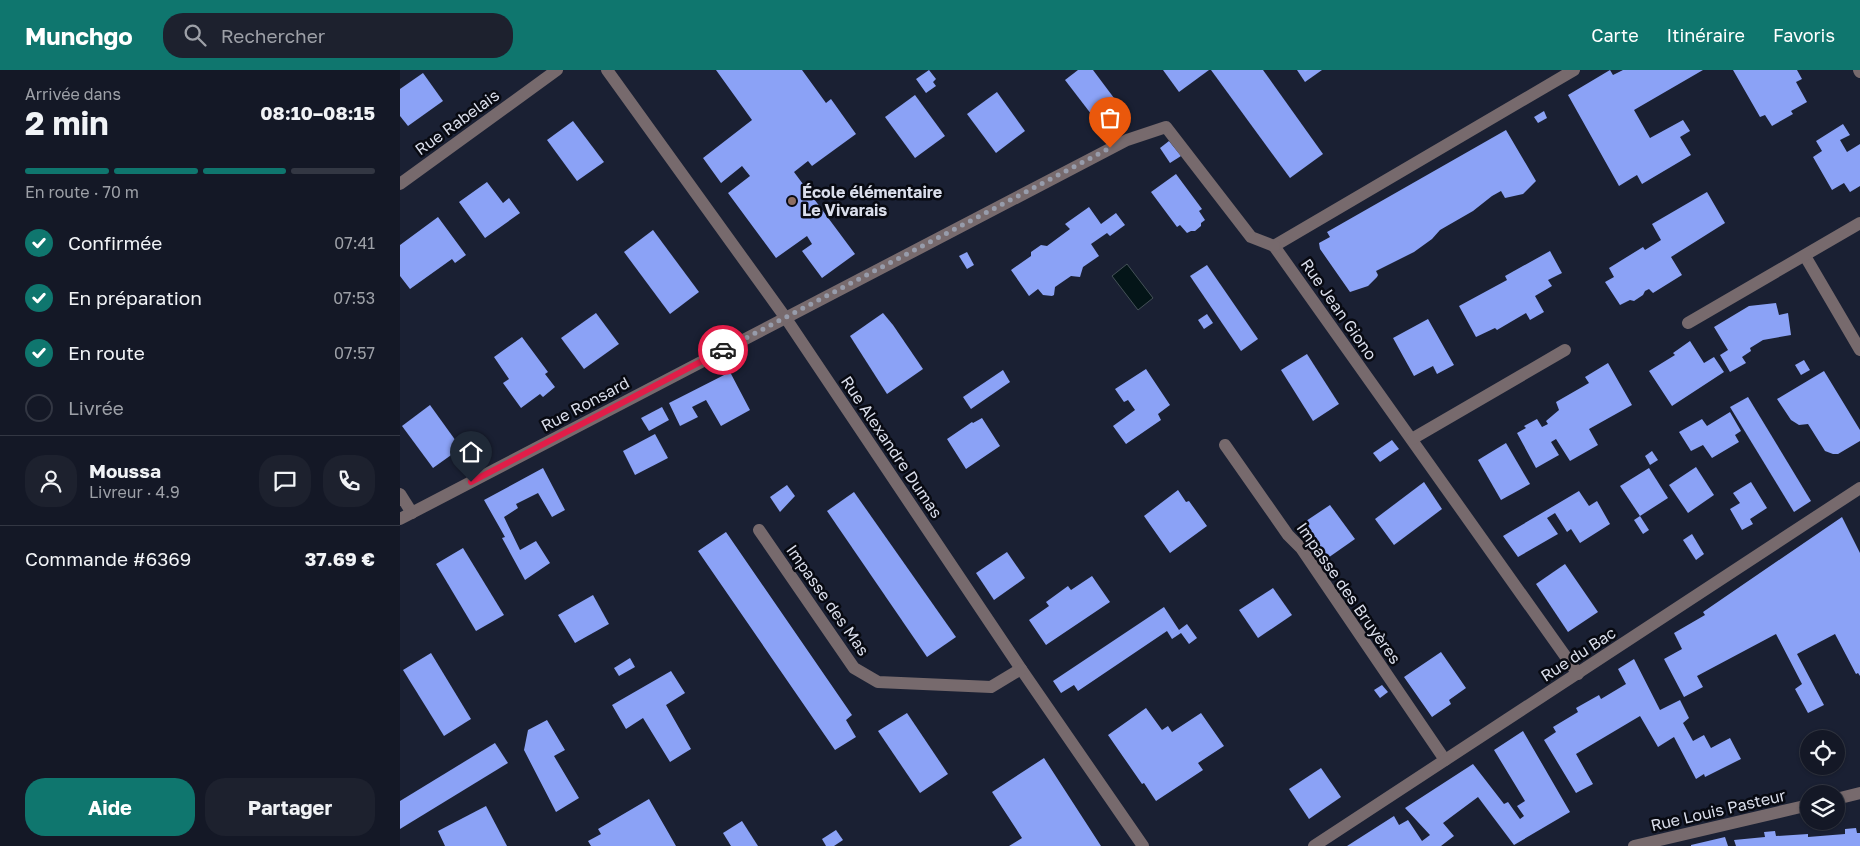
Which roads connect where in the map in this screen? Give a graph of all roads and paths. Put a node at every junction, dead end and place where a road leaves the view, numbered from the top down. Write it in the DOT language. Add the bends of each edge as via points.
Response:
graph roads {
  1 [pos="557,70"];
  2 [pos="607,70"];
  3 [pos="1574,70"];
  4 [pos="400,184"];
  5 [pos="1860,223"];
  6 [pos="1274,246"];
  7 [pos="1805,256"];
  8 [pos="785,317"];
  9 [pos="1688,323"];
  10 [pos="1565,350"];
  11 [pos="1860,350"];
  12 [pos="1412,439"];
  13 [pos="1225,445"];
  14 [pos="1860,488"];
  15 [pos="400,494"];
  16 [pos="412,513"];
  17 [pos="400,519"];
  18 [pos="759,530"];
  19 [pos="1020,669"];
  20 [pos="1578,674"];
  21 [pos="1445,760"];
  22 [pos="1860,793"];
  23 [pos="1845,797"];
  24 [pos="1800,807"];
  25 [pos="1143,846"];
  26 [pos="1314,846"];
  27 [pos="1634,846"];
  1 -- 4 [label="street, Rue Rabelais"];
  2 -- 8 [label="street, Rue Alexandre Dumas"];
  3 -- 6 [label="street"];
  5 -- 7 [label="street"];
  6 -- 8 [label="street, Rue Ronsard" via="1251,237 1166,127 1127,140"];
  6 -- 12 [label="street, Rue Jean Giono"];
  7 -- 9 [label="street"];
  7 -- 11 [label="street"];
  8 -- 16 [label="street, Rue Ronsard"];
  8 -- 19 [label="street, Rue Alexandre Dumas"];
  10 -- 12 [label="street"];
  12 -- 20 [label="street, Rue Jean Giono"];
  13 -- 21 [label="street, Impasse des Bruyères" via="1288,535 1301,548"];
  14 -- 20 [label="street, Rue du Bac"];
  15 -- 16 [label="street"];
  16 -- 17 [label="street, Rue Ronsard"];
  18 -- 19 [label="street, Impasse des Mas" via="854,668 878,682 991,687"];
  19 -- 25 [label="street, Rue Alexandre Dumas"];
  20 -- 21 [label="street, Rue du Bac"];
  21 -- 26 [label="street, Rue du Bac"];
  22 -- 23 [label="street"];
  24 -- 27 [label="street, Rue Louis Pasteur"];
}
